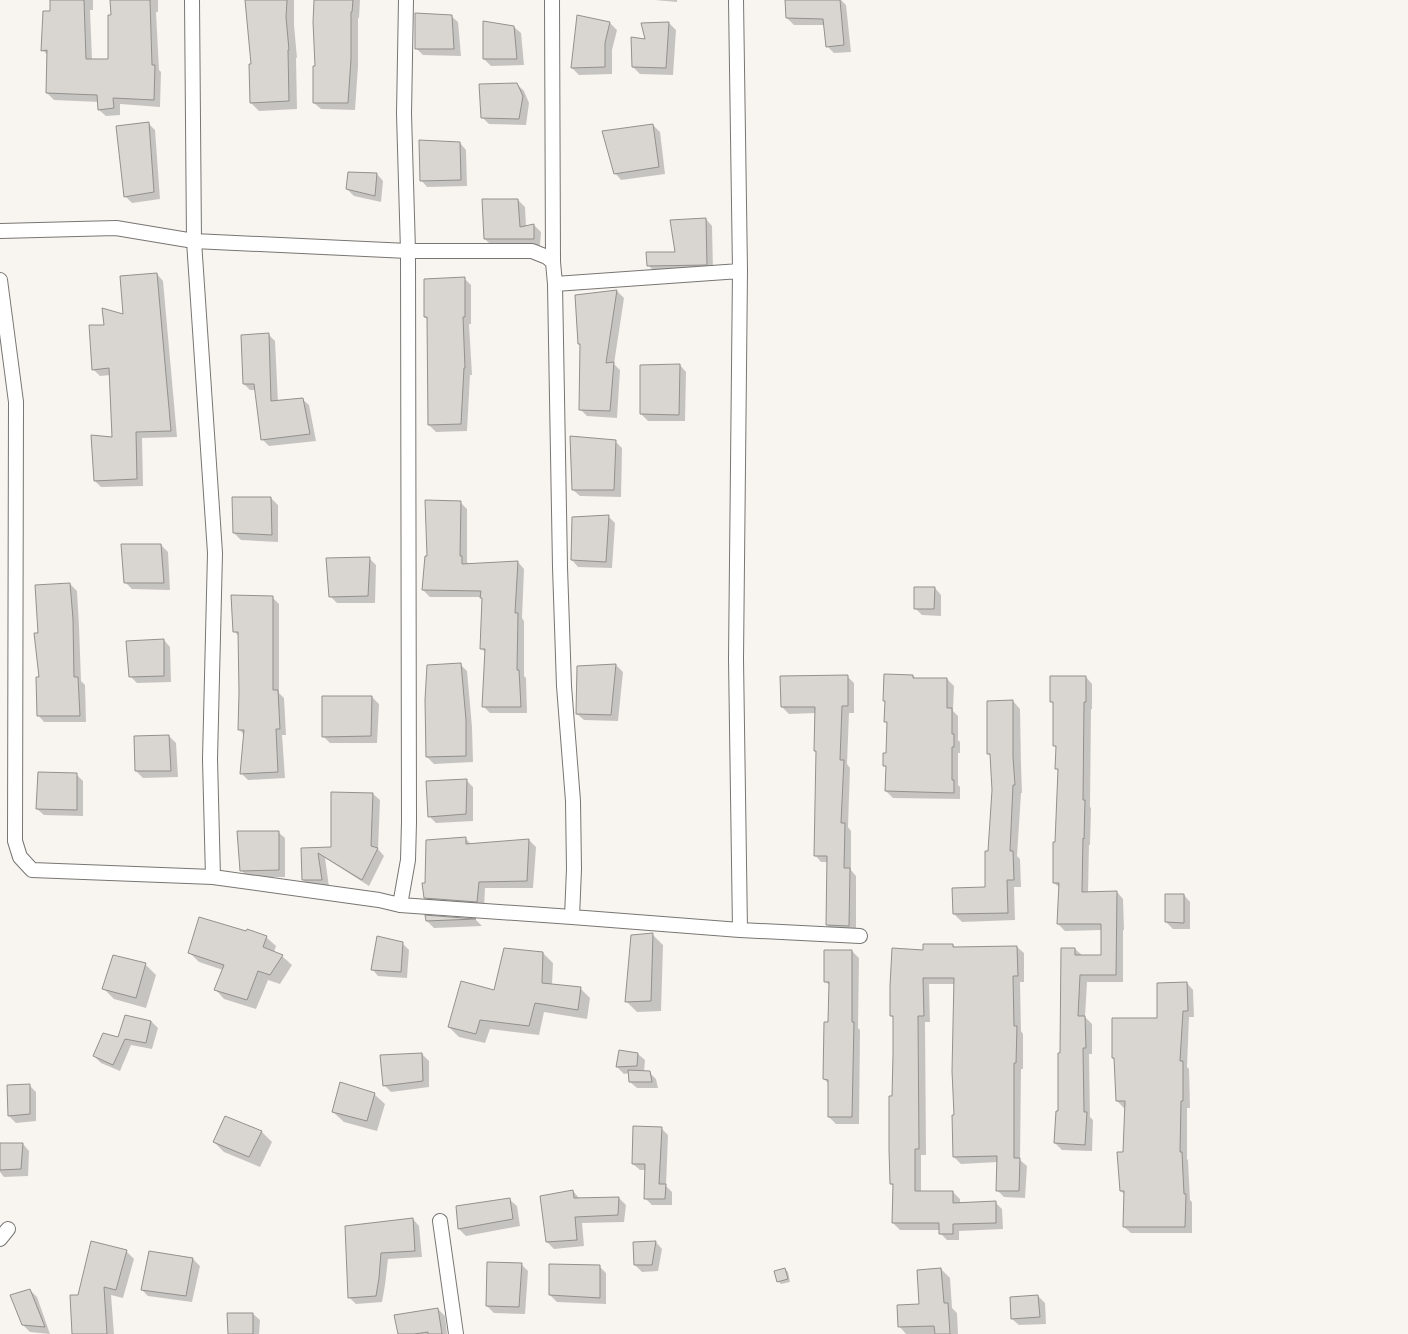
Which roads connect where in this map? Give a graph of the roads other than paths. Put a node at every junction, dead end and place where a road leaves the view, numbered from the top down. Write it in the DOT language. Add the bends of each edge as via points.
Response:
graph roads {
  1 [pos="192,0"];
  2 [pos="406,0"];
  3 [pos="552,0"];
  4 [pos="736,0"];
  5 [pos="0,231"];
  6 [pos="194,241"];
  7 [pos="408,251"];
  8 [pos="553,262"];
  9 [pos="740,271"];
  10 [pos="0,280"];
  11 [pos="555,284"];
  12 [pos="213,877"];
  13 [pos="400,905"];
  14 [pos="572,917"];
  15 [pos="740,930"];
  16 [pos="860,936"];
  17 [pos="440,1221"];
  18 [pos="456,1334"];
  1 -- 6 [label="street"];
  2 -- 7 [label="street" via="404,114"];
  3 -- 8 [label="street"];
  4 -- 9 [label="street"];
  5 -- 6 [label="street" via="116,228"];
  6 -- 7 [label="street"];
  6 -- 12 [label="street" via="214,553 210,759"];
  7 -- 8 [label="street" via="532,251"];
  7 -- 13 [label="street" via="409,822 408,860"];
  8 -- 11 [label="street"];
  9 -- 11 [label="street"];
  9 -- 15 [label="street" via="736,659"];
  10 -- 12 [label="street" via="16,402 15,841 20,857 32,870"];
  11 -- 14 [label="street" via="564,686 573,801"];
  12 -- 13 [label="street"];
  13 -- 14 [label="street"];
  14 -- 15 [label="street"];
  15 -- 16 [label="street"];
  17 -- 18 [label="street"];
}
